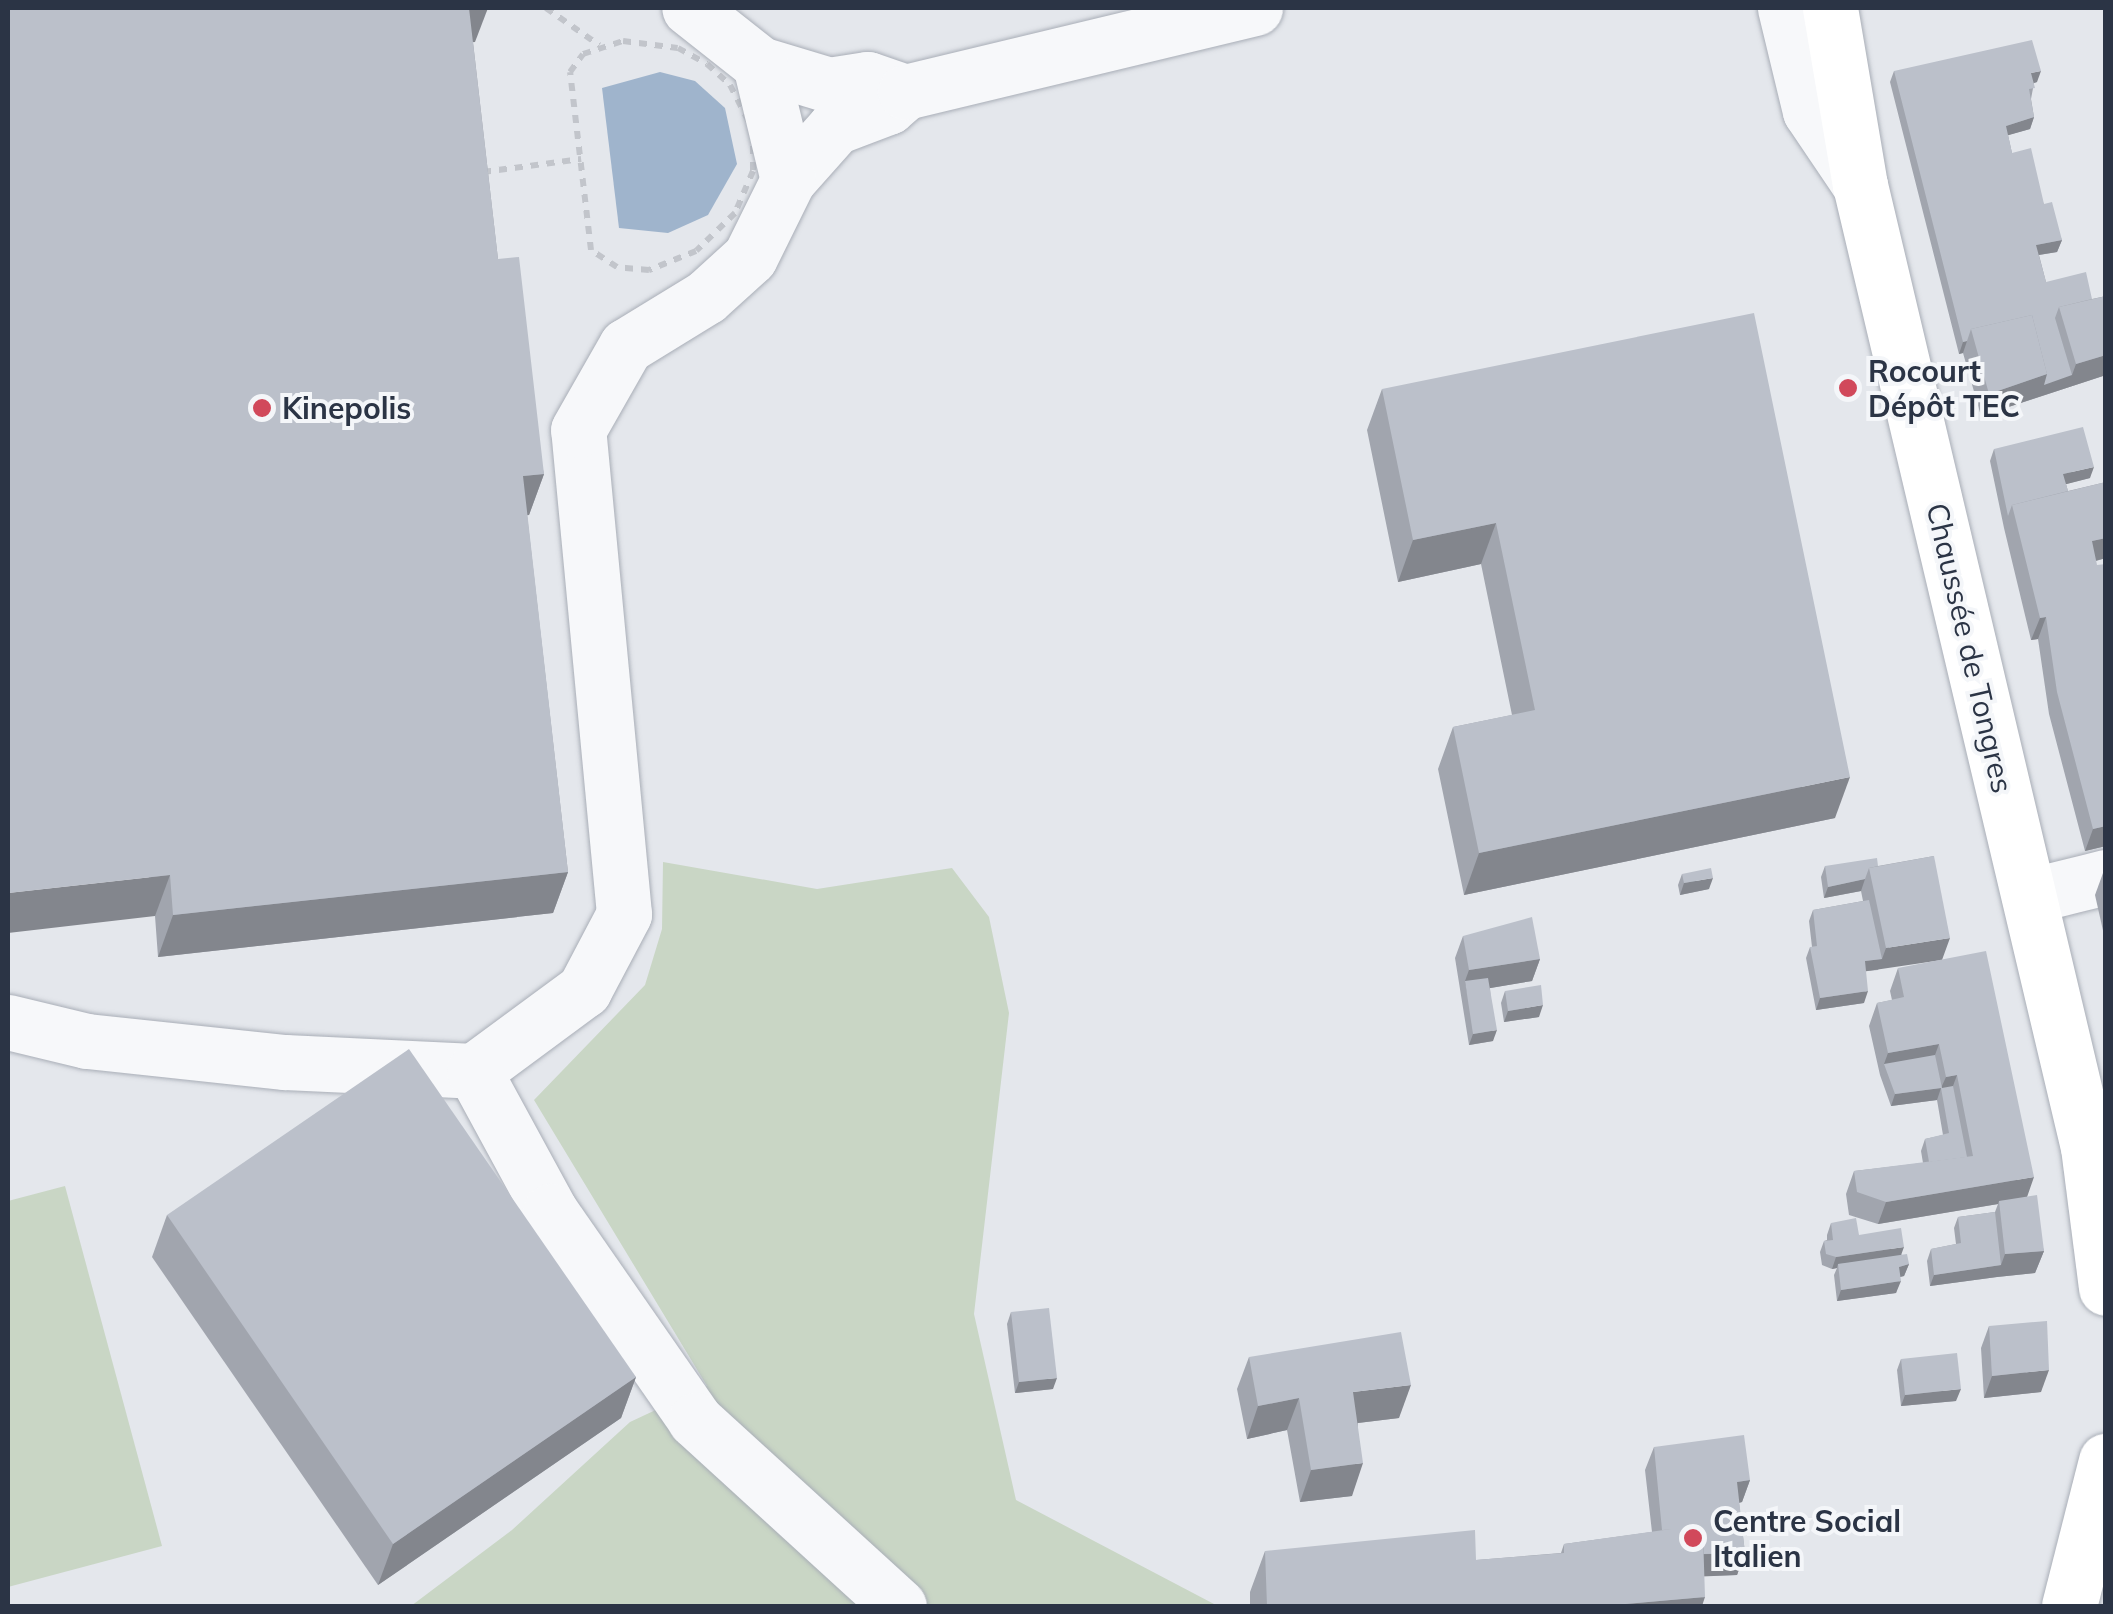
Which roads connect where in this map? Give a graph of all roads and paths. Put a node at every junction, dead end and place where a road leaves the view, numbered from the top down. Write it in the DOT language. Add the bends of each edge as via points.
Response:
graph roads {
  1 [pos="546,8"];
  2 [pos="689,8"];
  3 [pos="1255,8"];
  4 [pos="1784,8"];
  5 [pos="1830,8"];
  6 [pos="600,46"];
  7 [pos="760,64"];
  8 [pos="905,92"];
  9 [pos="581,160"];
  10 [pos="468,174"];
  11 [pos="788,180"];
  12 [pos="1860,185"];
  13 [pos="2106,876"];
  14 [pos="2029,896"];
  15 [pos="8,1022"];
  16 [pos="474,1071"];
  17 [pos="2106,1288"];
  18 [pos="2106,1462"];
  19 [pos="899,1606"];
  20 [pos="2070,1606"];
  1 -- 6 [label="path"];
  2 -- 7 [label="lane"];
  3 -- 8 [label="lane"];
  4 -- 12 [label="lane" via="1810,111"];
  5 -- 12 [label="main road, Chaussée de Tongres"];
  6 -- 9 [label="path" via="583,54 570,72"];
  6 -- 9 [label="path" via="648,42 707,64 744,108 753,130 752,171 736,212 715,236 649,270 617,267 592,250"];
  7 -- 8 [label="lane" via="829,84 868,79"];
  7 -- 11 [label="lane"];
  8 -- 11 [label="lane" via="888,107 836,126"];
  9 -- 10 [label="path"];
  11 -- 16 [label="lane" via="750,257 706,297 626,346 578,430 624,914 584,990"];
  12 -- 14 [label="main road, Chaussée de Tongres"];
  13 -- 14 [label="lane"];
  14 -- 17 [label="main road, Chaussée de Tongres" via="2088,1147"];
  15 -- 16 [label="lane" via="87,1040 206,1053"];
  16 -- 19 [label="lane" via="550,1211 695,1420"];
  18 -- 20 [label="main road"];
}
